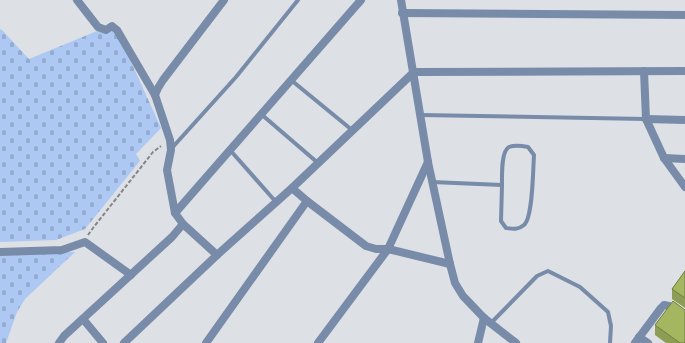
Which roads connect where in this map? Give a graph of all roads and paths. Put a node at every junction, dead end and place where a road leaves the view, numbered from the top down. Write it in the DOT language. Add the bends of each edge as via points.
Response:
graph roads {
  1 [pos="77,0"];
  2 [pos="224,0"];
  3 [pos="298,0"];
  4 [pos="361,0"];
  5 [pos="401,0"];
  6 [pos="402,13"];
  7 [pos="685,15"];
  8 [pos="644,71"];
  9 [pos="685,71"];
  10 [pos="414,72"];
  11 [pos="291,80"];
  12 [pos="155,95"];
  13 [pos="261,114"];
  14 [pos="420,115"];
  15 [pos="646,119"];
  16 [pos="685,120"];
  17 [pos="352,130"];
  18 [pos="170,140"];
  19 [pos="171,150"];
  20 [pos="230,150"];
  21 [pos="664,158"];
  22 [pos="685,159"];
  23 [pos="428,162"];
  24 [pos="318,163"];
  25 [pos="432,182"];
  26 [pos="502,185"];
  27 [pos="685,187"];
  28 [pos="292,188"];
  29 [pos="307,201"];
  30 [pos="276,202"];
  31 [pos="175,213"];
  32 [pos="184,224"];
  33 [pos="85,242"];
  34 [pos="388,249"];
  35 [pos="0,252"];
  36 [pos="217,255"];
  37 [pos="450,264"];
  38 [pos="131,275"];
  39 [pos="685,317"];
  40 [pos="83,319"];
  41 [pos="487,321"];
  42 [pos="637,340"];
  43 [pos="59,343"];
  44 [pos="103,343"];
  45 [pos="124,343"];
  46 [pos="206,343"];
  47 [pos="318,343"];
  48 [pos="478,343"];
  49 [pos="516,343"];
  50 [pos="610,343"];
  51 [pos="648,343"];
  1 -- 12 [label="street" via="98,27 106,30 112,26 117,30"];
  2 -- 12 [label="street"];
  3 -- 19 [label="lane" via="236,77"];
  4 -- 11 [label="street"];
  5 -- 6 [label="street"];
  6 -- 7 [label="street"];
  6 -- 10 [label="street"];
  8 -- 9 [label="street"];
  8 -- 10 [label="street"];
  8 -- 15 [label="street"];
  10 -- 14 [label="street"];
  10 -- 17 [label="street"];
  11 -- 13 [label="street"];
  11 -- 17 [label="lane"];
  12 -- 18 [label="street"];
  13 -- 20 [label="street"];
  13 -- 24 [label="lane"];
  14 -- 15 [label="lane"];
  14 -- 23 [label="street"];
  15 -- 16 [label="street"];
  15 -- 21 [label="street"];
  17 -- 24 [label="street"];
  18 -- 19 [label="street"];
  18 -- 33 [label="path" via="153,152 93,228"];
  19 -- 31 [label="street" via="167,170"];
  20 -- 30 [label="lane"];
  20 -- 31 [label="street"];
  21 -- 22 [label="street"];
  21 -- 27 [label="street"];
  23 -- 25 [label="street"];
  23 -- 34 [label="street"];
  24 -- 28 [label="street"];
  25 -- 26 [label="lane"];
  25 -- 37 [label="street"];
  26 -- 26 [label="lane" via="504,152 509,147 528,147 534,155 530,214 525,224 517,230 506,228 500,221"];
  28 -- 29 [label="street"];
  28 -- 30 [label="street"];
  29 -- 34 [label="street" via="366,246"];
  29 -- 46 [label="street"];
  30 -- 36 [label="street"];
  31 -- 32 [label="street"];
  32 -- 36 [label="street"];
  32 -- 38 [label="street"];
  33 -- 35 [label="street" via="62,250"];
  33 -- 38 [label="street"];
  34 -- 37 [label="street"];
  34 -- 47 [label="street"];
  36 -- 45 [label="street"];
  37 -- 41 [label="street" via="455,282 463,296"];
  38 -- 40 [label="street"];
  39 -- 42 [label="street" via="664,305"];
  40 -- 43 [label="street"];
  40 -- 44 [label="street"];
  41 -- 48 [label="street"];
  41 -- 49 [label="street"];
  41 -- 50 [label="lane" via="537,276 548,271 580,287 608,312 611,326"];
  42 -- 51 [label="street"];
}
